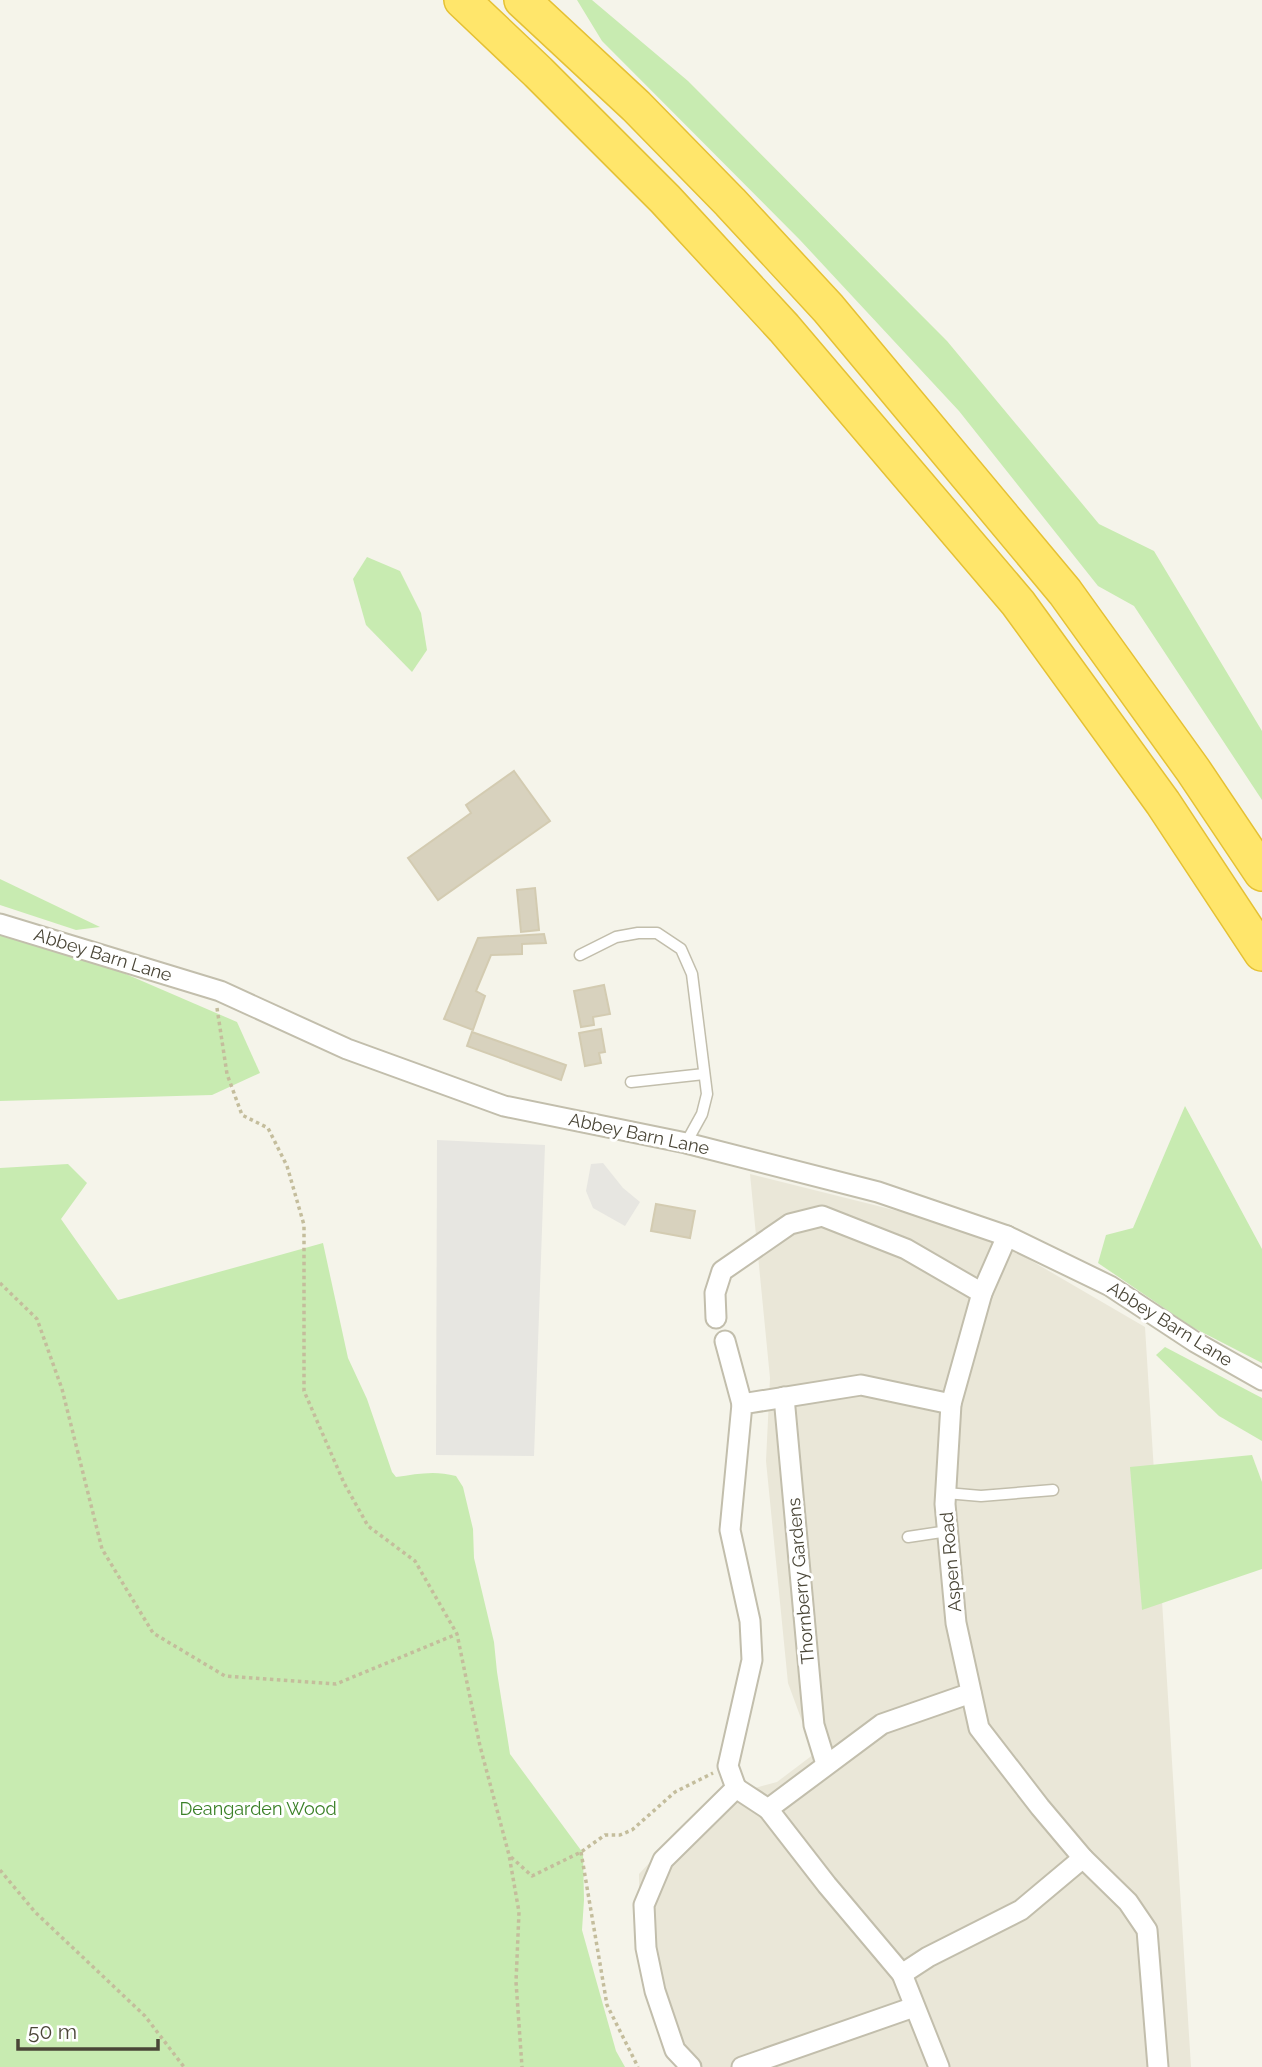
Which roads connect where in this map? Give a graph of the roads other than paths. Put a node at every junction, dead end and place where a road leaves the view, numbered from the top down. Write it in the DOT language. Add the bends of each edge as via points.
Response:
graph roads {
  1 [pos="462,0"];
  2 [pos="522,0"];
  3 [pos="1262,873"];
  4 [pos="0,924"];
  5 [pos="1262,953"];
  6 [pos="580,955"];
  7 [pos="704,1074"];
  8 [pos="631,1082"];
  9 [pos="686,1143"];
  10 [pos="1007,1236"];
  11 [pos="982,1293"];
  12 [pos="716,1318"];
  13 [pos="725,1341"];
  14 [pos="1262,1380"];
  15 [pos="784,1397"];
  16 [pos="742,1404"];
  17 [pos="951,1404"];
  18 [pos="1053,1490"];
  19 [pos="946,1493"];
  20 [pos="948,1531"];
  21 [pos="908,1537"];
  22 [pos="971,1693"];
  23 [pos="826,1764"];
  24 [pos="736,1788"];
  25 [pos="768,1810"];
  26 [pos="1083,1858"];
  27 [pos="902,1974"];
  28 [pos="914,2007"];
  29 [pos="691,2067"];
  30 [pos="742,2067"];
  31 [pos="939,2067"];
  32 [pos="1158,2067"];
  1 -- 5 [label="highway" via="665,199 926,492 1018,603 1163,803"];
  2 -- 3 [label="highway" via="636,106 828,308 1065,592"];
  4 -- 9 [label="street, Abbey Barn Lane" via="220,991 347,1049 504,1106"];
  6 -- 7 [label="lane" via="616,937 638,933 657,933 681,949 692,974"];
  7 -- 8 [label="lane"];
  7 -- 9 [label="lane" via="702,1114"];
  9 -- 10 [label="street, Abbey Barn Lane" via="878,1192"];
  10 -- 11 [label="street, Aspen Road"];
  10 -- 14 [label="street, Abbey Barn Lane" via="1110,1286"];
  11 -- 12 [label="street" via="906,1249 822,1216 790,1224 722,1271 715,1293"];
  11 -- 17 [label="street, Aspen Road"];
  13 -- 16 [label="street"];
  15 -- 16 [label="street"];
  15 -- 17 [label="street" via="861,1385"];
  15 -- 23 [label="street, Thornberry Gardens" via="814,1725"];
  16 -- 24 [label="street" via="730,1530 750,1621 752,1660 729,1766"];
  17 -- 19 [label="street, Aspen Road"];
  18 -- 19 [label="lane" via="981,1496"];
  19 -- 20 [label="street, Aspen Road"];
  20 -- 21 [label="lane"];
  20 -- 22 [label="street, Aspen Road" via="956,1623"];
  22 -- 23 [label="street" via="882,1724"];
  22 -- 26 [label="street, Aspen Road" via="979,1728"];
  23 -- 25 [label="street"];
  24 -- 25 [label="street"];
  24 -- 29 [label="street" via="663,1860 644,1905 655,1991 675,2050"];
  25 -- 27 [label="street"];
  26 -- 27 [label="street" via="1021,1910"];
  26 -- 32 [label="street, Aspen Road" via="1128,1902 1147,1930"];
  27 -- 28 [label="street"];
  28 -- 30 [label="street"];
  28 -- 31 [label="street"];
}
